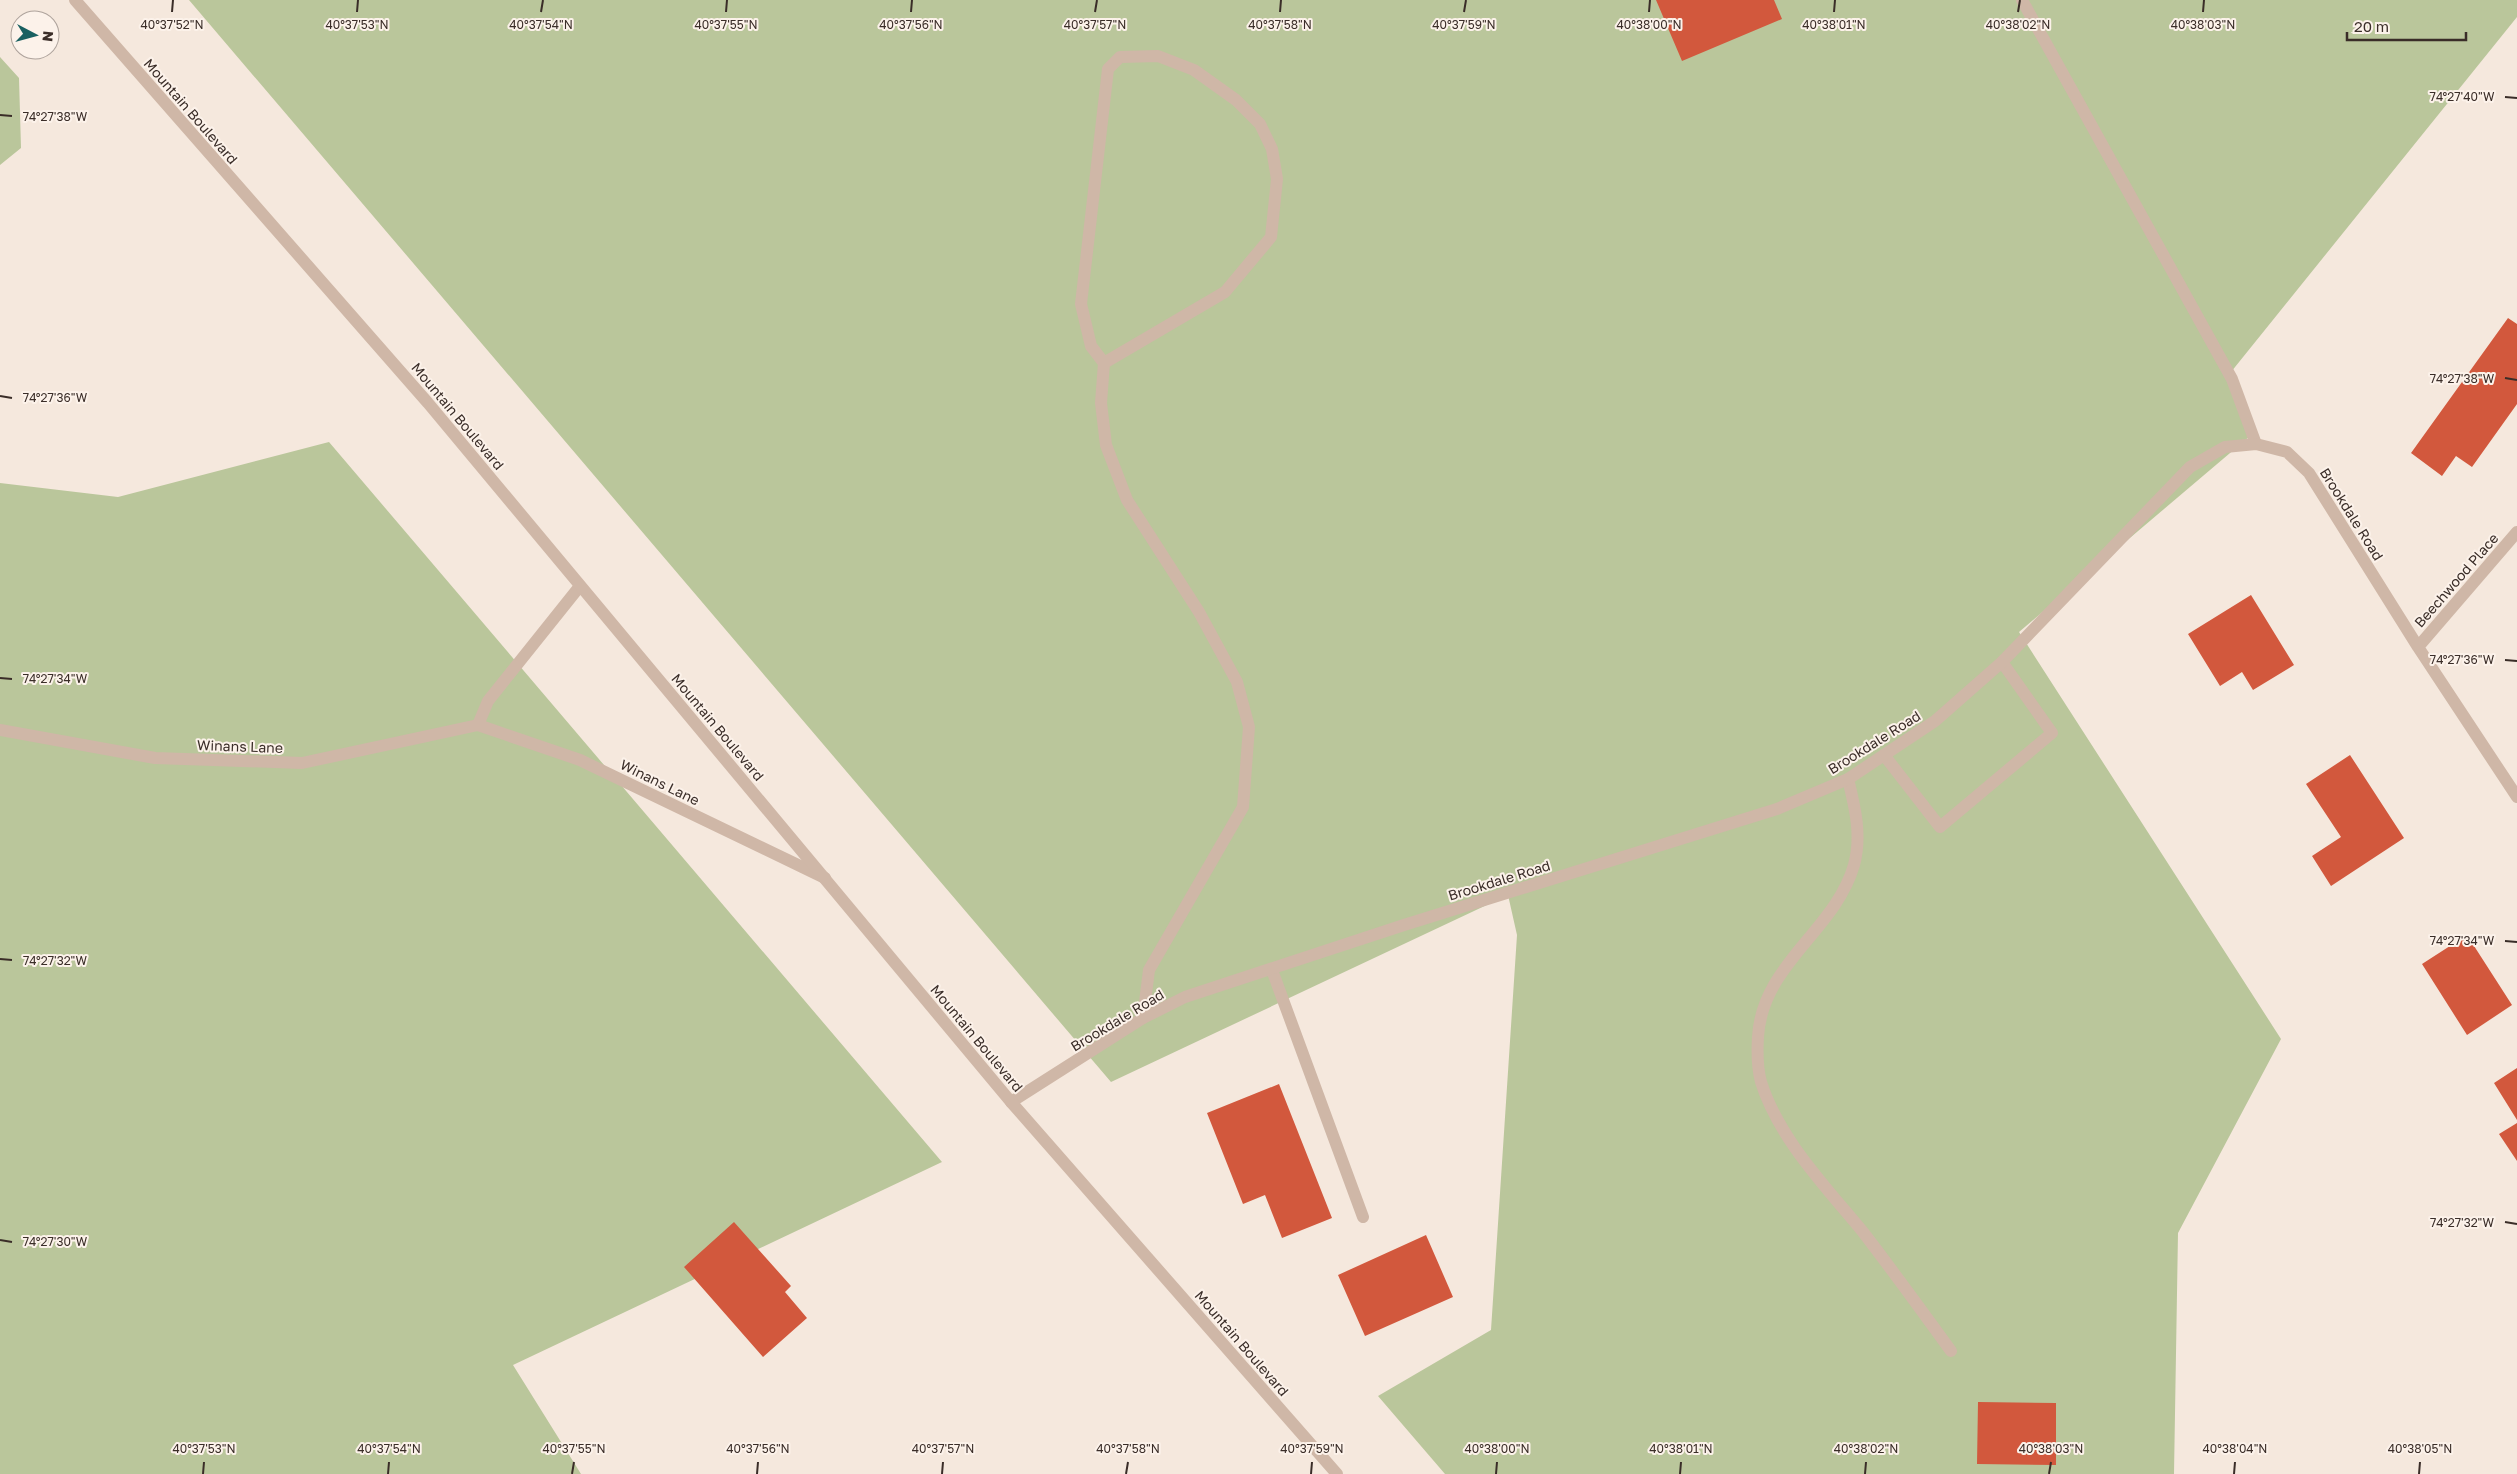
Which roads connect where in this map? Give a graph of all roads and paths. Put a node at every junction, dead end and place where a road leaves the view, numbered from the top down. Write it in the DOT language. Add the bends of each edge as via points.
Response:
graph roads {
  1 [pos="74,0"];
  2 [pos="2022,0"];
  3 [pos="1104,363"];
  4 [pos="2256,444"];
  5 [pos="2517,532"];
  6 [pos="580,586"];
  7 [pos="2418,647"];
  8 [pos="2002,662"];
  9 [pos="478,725"];
  10 [pos="0,730"];
  11 [pos="1884,756"];
  12 [pos="1848,779"];
  13 [pos="2517,797"];
  14 [pos="825,878"];
  15 [pos="1272,970"];
  16 [pos="1143,1018"];
  17 [pos="1011,1102"];
  18 [pos="1363,1217"];
  19 [pos="1951,1351"];
  20 [pos="1337,1474"];
  1 -- 6 [label="street, Mountain Boulevard" via="428,403"];
  2 -- 4 [label="street" via="2232,379"];
  3 -- 3 [label="street" via="1225,292 1271,237 1277,179 1272,149 1260,124 1236,100 1194,70 1158,56 1120,57 1108,69 1080,304 1091,346"];
  3 -- 16 [label="street" via="1101,403 1106,445 1127,500 1199,612 1223,656 1237,682 1250,727 1243,807 1149,970"];
  4 -- 7 [label="street, Brookdale Road" via="2287,452 2309,473"];
  4 -- 8 [label="street, Brookdale Road" via="2225,447 2190,467"];
  5 -- 7 [label="street, Beechwood Place"];
  6 -- 9 [label="street" via="488,701"];
  6 -- 14 [label="street, Mountain Boulevard"];
  7 -- 13 [label="street, Brookdale Road"];
  8 -- 11 [label="street, Brookdale Road" via="1935,721"];
  8 -- 11 [label="street" via="2052,733 1940,827"];
  9 -- 10 [label="street, Winans Lane" via="302,763 156,758"];
  9 -- 14 [label="street, Winans Lane" via="580,760"];
  11 -- 12 [label="street, Brookdale Road"];
  12 -- 15 [label="street, Brookdale Road" via="1776,809 1404,925"];
  12 -- 19 [label="street" via="1858,841 1854,865 1840,898 1773,984 1763,1005 1756,1058 1761,1082 1774,1112 1805,1159 1882,1256"];
  14 -- 17 [label="street, Mountain Boulevard"];
  15 -- 16 [label="street, Brookdale Road" via="1185,998"];
  15 -- 18 [label="street"];
  16 -- 17 [label="street, Brookdale Road"];
  17 -- 20 [label="street, Mountain Boulevard"];
}
